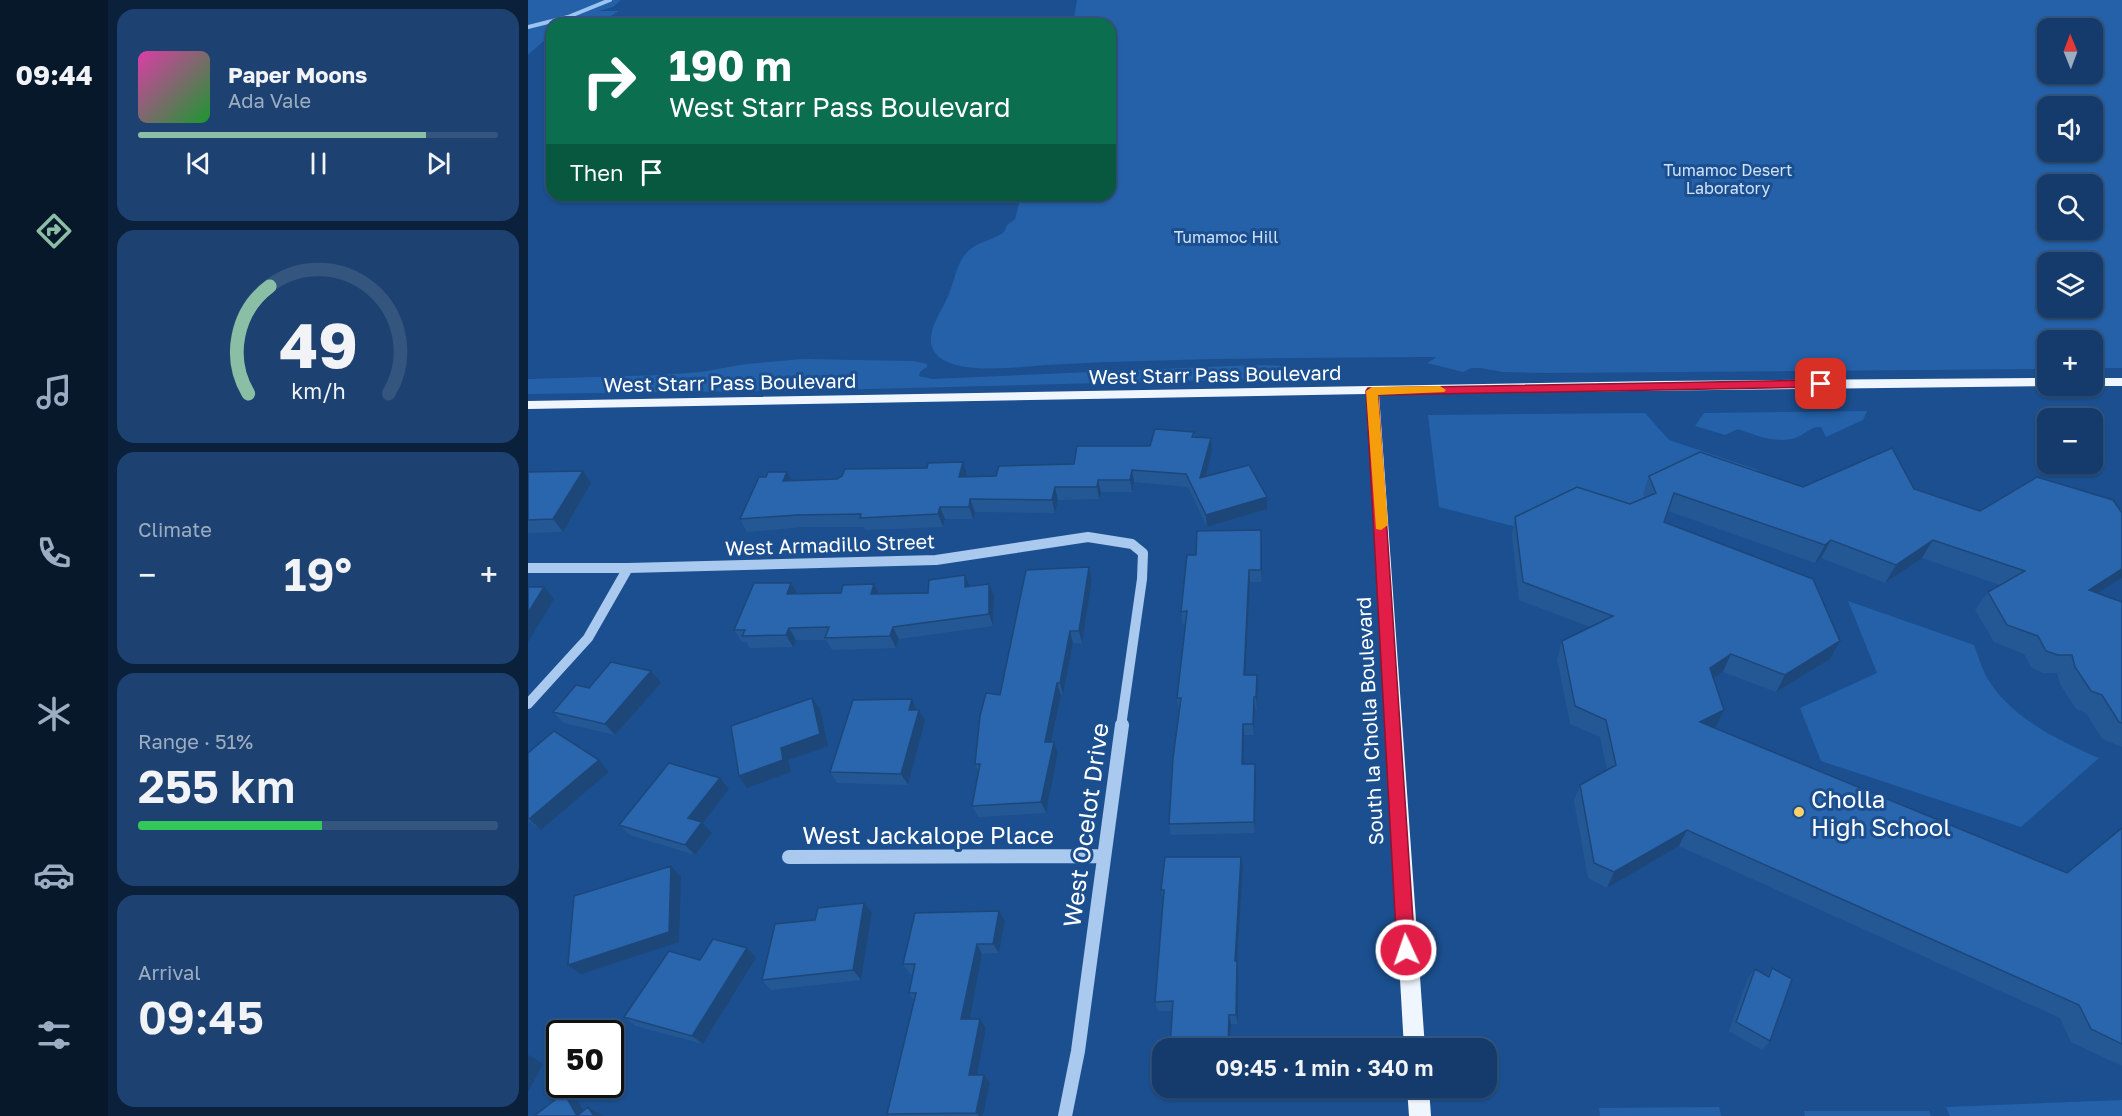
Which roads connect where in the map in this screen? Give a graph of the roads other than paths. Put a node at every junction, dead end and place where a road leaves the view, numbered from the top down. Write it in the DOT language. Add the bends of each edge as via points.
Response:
graph roads {
  1 [pos="2037,382"];
  2 [pos="2103,382"];
  3 [pos="2122,382"];
  4 [pos="1372,391"];
  5 [pos="528,405"];
  6 [pos="1135,541"];
  7 [pos="528,568"];
  8 [pos="628,568"];
  9 [pos="528,704"];
  10 [pos="1103,856"];
  11 [pos="789,857"];
  12 [pos="1413,1038"];
  13 [pos="1419,1098"];
  14 [pos="1065,1116"];
  15 [pos="1420,1116"];
  1 -- 4 [label="main road, West Starr Pass Boulevard"];
  2 -- 3 [label="main road"];
  4 -- 5 [label="main road, West Starr Pass Boulevard"];
  4 -- 12 [label="main road, South la Cholla Boulevard"];
  6 -- 8 [label="street, West Armadillo Street" via="1088,537 936,560"];
  6 -- 10 [label="street, West Ocelot Drive" via="1143,553 1143,572"];
  7 -- 8 [label="street, West Armadillo Street"];
  8 -- 9 [label="street" via="588,638"];
  10 -- 11 [label="street, West Jackalope Place"];
  10 -- 14 [label="street, West Ocelot Drive" via="1078,1051"];
  13 -- 15 [label="main road"];
}
